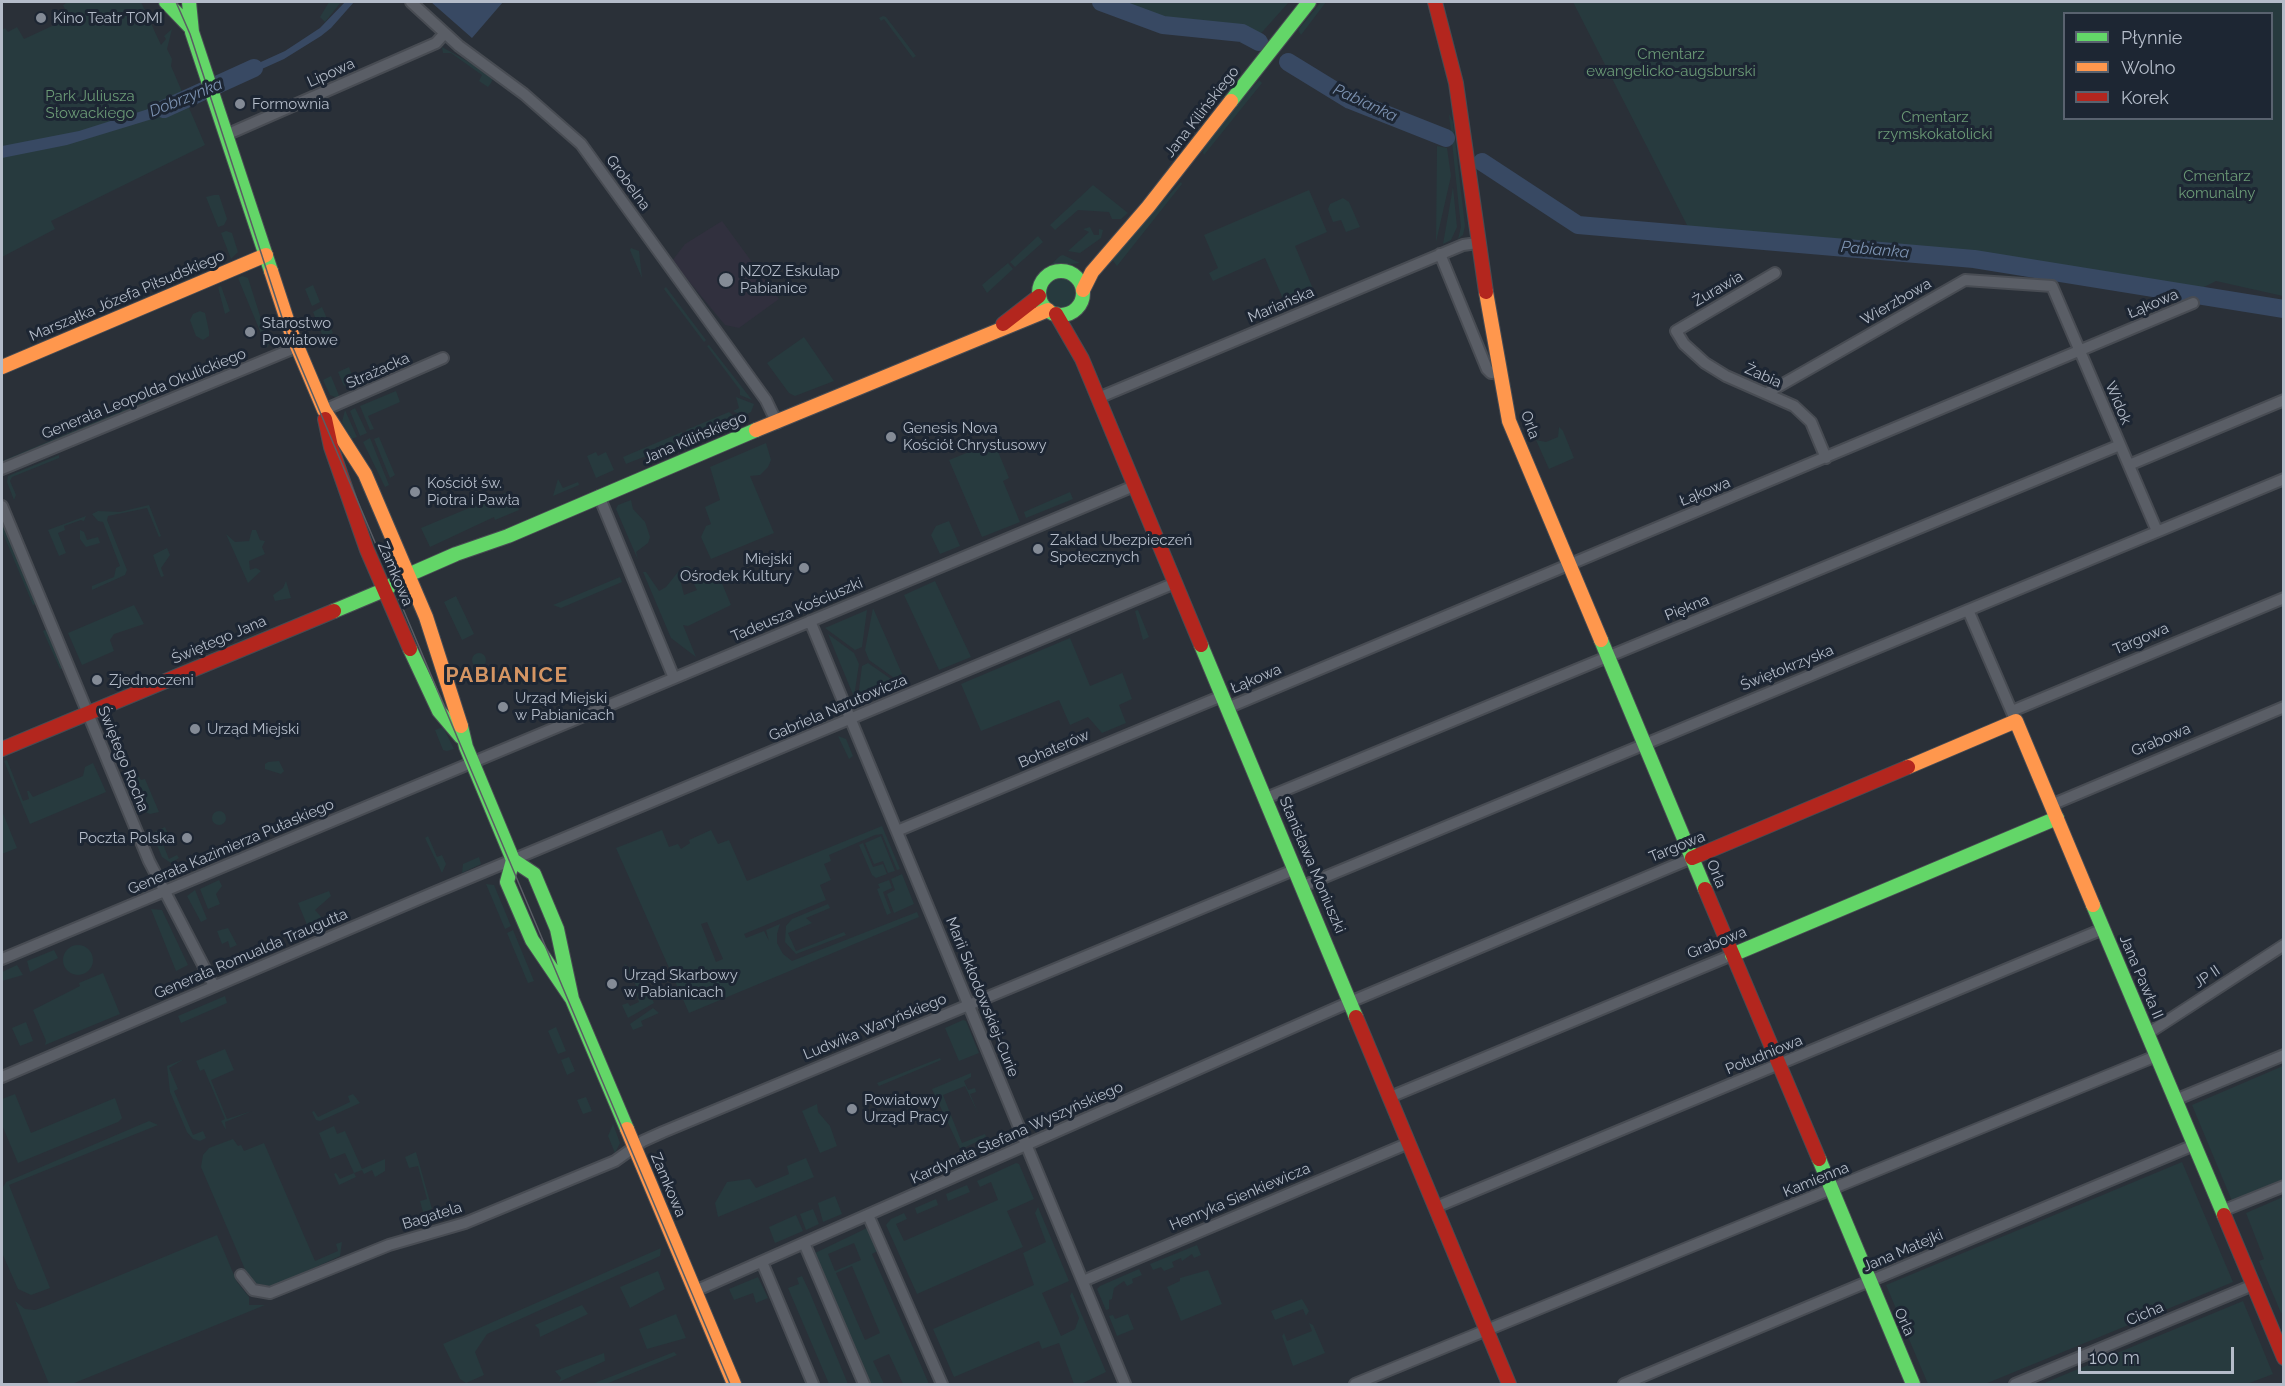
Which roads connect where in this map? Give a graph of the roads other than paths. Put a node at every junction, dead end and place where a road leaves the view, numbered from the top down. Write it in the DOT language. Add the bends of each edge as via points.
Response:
graph roads {
  1 [pos="166,2"];
  2 [pos="189,2"];
  3 [pos="411,2"];
  4 [pos="1309,2"];
  5 [pos="1435,2"];
  6 [pos="192,32"];
  7 [pos="444,34"];
  8 [pos="226,135"];
  9 [pos="1118,240"];
  10 [pos="1477,243"];
  11 [pos="1440,254"];
  12 [pos="266,255"];
  13 [pos="1067,272"];
  14 [pos="1775,273"];
  15 [pos="2052,286"];
  16 [pos="1083,290"];
  17 [pos="1039,296"];
  18 [pos="2193,303"];
  19 [pos="1078,306"];
  20 [pos="1052,312"];
  21 [pos="1676,330"];
  22 [pos="994,332"];
  23 [pos="297,347"];
  24 [pos="2081,352"];
  25 [pos="443,358"];
  26 [pos="1082,359"];
  27 [pos="2,367"];
  28 [pos="1499,372"];
  29 [pos="1767,393"];
  30 [pos="1098,398"];
  31 [pos="2283,400"];
  32 [pos="324,410"];
  33 [pos="777,423"];
  34 [pos="2120,445"];
  35 [pos="1826,458"];
  36 [pos="2129,465"];
  37 [pos="2,469"];
  38 [pos="2283,479"];
  39 [pos="1134,486"];
  40 [pos="599,496"];
  41 [pos="2,506"];
  42 [pos="2157,531"];
  43 [pos="1569,564"];
  44 [pos="408,575"];
  45 [pos="1175,584"];
  46 [pos="384,590"];
  47 [pos="2283,598"];
  48 [pos="1968,610"];
  49 [pos="810,621"];
  50 [pos="1608,656"];
  51 [pos="675,678"];
  52 [pos="1225,702"];
  53 [pos="2283,707"];
  54 [pos="87,713"];
  55 [pos="2014,716"];
  56 [pos="850,719"];
  57 [pos="462,739"];
  58 [pos="1643,744"];
  59 [pos="2,749"];
  60 [pos="472,762"];
  61 [pos="1266,798"];
  62 [pos="2051,804"];
  63 [pos="2057,818"];
  64 [pos="897,831"];
  65 [pos="1692,858"];
  66 [pos="513,860"];
  67 [pos="1296,869"];
  68 [pos="1303,886"];
  69 [pos="164,891"];
  70 [pos="2103,929"];
  71 [pos="2283,945"];
  72 [pos="1732,955"];
  73 [pos="2,959"];
  74 [pos="213,986"];
  75 [pos="572,999"];
  76 [pos="1350,1002"];
  77 [pos="968,1005"];
  78 [pos="2147,1034"];
  79 [pos="2283,1055"];
  80 [pos="2156,1056"];
  81 [pos="1778,1066"];
  82 [pos="2,1077"];
  83 [pos="1390,1097"];
  84 [pos="2175,1100"];
  85 [pos="1409,1143"];
  86 [pos="1027,1144"];
  87 [pos="2194,1145"];
  88 [pos="634,1147"];
  89 [pos="2283,1186"];
  90 [pos="1831,1190"];
  91 [pos="1436,1207"];
  92 [pos="2222,1211"];
  93 [pos="868,1215"];
  94 [pos="804,1243"];
  95 [pos="762,1262"];
  96 [pos="241,1275"];
  97 [pos="1083,1281"];
  98 [pos="1869,1282"];
  99 [pos="2253,1285"];
  100 [pos="695,1291"];
  101 [pos="2278,1326"];
  102 [pos="1487,1329"];
  103 [pos="2283,1358"];
  104 [pos="734,1384"];
  105 [pos="813,1384"];
  106 [pos="864,1384"];
  107 [pos="942,1384"];
  108 [pos="1125,1384"];
  109 [pos="1355,1384"];
  110 [pos="1509,1384"];
  111 [pos="1624,1384"];
  112 [pos="1913,1384"];
  113 [pos="2014,1384"];
  1 -- 6 [label="street"];
  2 -- 6 [label="street"];
  3 -- 7 [label="street, Grobelna"];
  4 -- 9 [label="street, Jana Kilińskiego"];
  5 -- 10 [label="street, Orla" via="1452,62"];
  6 -- 8 [label="street, Zamkowa"];
  7 -- 8 [label="street, Lipowa" via="436,43"];
  7 -- 33 [label="street, Grobelna" via="512,84 581,144 766,400"];
  8 -- 12 [label="street, Zamkowa"];
  9 -- 13 [label="street, Jana Kilińskiego"];
  9 -- 16 [label="street, Jana Kilińskiego" via="1089,276"];
  10 -- 11 [label="street, Mariańska" via="1463,244"];
  10 -- 28 [label="street, Orla"];
  11 -- 28 [label="street" via="1487,369"];
  11 -- 30 [label="street, Mariańska"];
  12 -- 23 [label="street, Zamkowa"];
  12 -- 27 [label="street, Marszałka Józefa Piłsudskiego"];
  13 -- 16 [label="street" via="1078,278"];
  13 -- 17 [label="street" via="1049,274 1040,284"];
  14 -- 21 [label="street, Żurawia"];
  15 -- 24 [label="street, Widok"];
  15 -- 29 [label="street, Wierzbowa" via="1965,280"];
  16 -- 19 [label="street"];
  17 -- 20 [label="street"];
  17 -- 22 [label="street, Jana Kilińskiego"];
  18 -- 24 [label="street, Łąkowa"];
  19 -- 20 [label="street" via="1068,313"];
  19 -- 26 [label="street, Stanisława Moniuszki" via="1076,322"];
  20 -- 22 [label="street, Jana Kilińskiego"];
  20 -- 26 [label="street, Stanisława Moniuszki"];
  21 -- 29 [label="street, Żabia" via="1684,344 1706,363 1725,376"];
  22 -- 33 [label="street, Jana Kilińskiego"];
  23 -- 32 [label="street, Zamkowa"];
  23 -- 37 [label="street, Generała Leopolda Okulickiego"];
  24 -- 34 [label="street, Widok"];
  24 -- 35 [label="street, Łąkowa"];
  25 -- 32 [label="street, Strażacka"];
  26 -- 30 [label="street, Stanisława Moniuszki"];
  28 -- 43 [label="street, Orla" via="1509,421"];
  29 -- 35 [label="street, Żabia" via="1794,406 1811,422"];
  30 -- 39 [label="street, Stanisława Moniuszki"];
  31 -- 36 [label="street"];
  32 -- 44 [label="street, Zamkowa" via="365,474"];
  32 -- 46 [label="street, Zamkowa" via="352,512"];
  33 -- 40 [label="street, Jana Kilińskiego"];
  34 -- 36 [label="street, Widok"];
  34 -- 50 [label="street, Piękna"];
  35 -- 43 [label="street, Łąkowa"];
  36 -- 42 [label="street, Widok"];
  38 -- 42 [label="street, Świętokrzyska"];
  39 -- 45 [label="street, Stanisława Moniuszki"];
  39 -- 49 [label="street, Tadeusza Kościuszki"];
  40 -- 44 [label="street, Jana Kilińskiego"];
  40 -- 51 [label="street"];
  41 -- 54 [label="street, Świętego Rocha"];
  42 -- 48 [label="street, Świętokrzyska"];
  43 -- 50 [label="street, Orla"];
  43 -- 52 [label="street, Łąkowa"];
  44 -- 46 [label="street, Świętego Jana"];
  44 -- 57 [label="street, Zamkowa" via="440,652"];
  45 -- 52 [label="street, Stanisława Moniuszki"];
  45 -- 56 [label="street, Gabriela Narutowicza"];
  46 -- 54 [label="street, Świętego Jana"];
  46 -- 57 [label="street, Zamkowa" via="429,693"];
  47 -- 55 [label="street, Targowa"];
  48 -- 55 [label="street, Jana Pawła II"];
  48 -- 58 [label="street, Świętokrzyska"];
  49 -- 51 [label="street, Tadeusza Kościuszki"];
  49 -- 56 [label="street, Marii Skłodowskiej-Curie"];
  50 -- 58 [label="street, Orla"];
  50 -- 61 [label="street, Piękna"];
  51 -- 60 [label="street, Tadeusza Kościuszki"];
  52 -- 61 [label="street, Stanisława Moniuszki"];
  52 -- 64 [label="street, Bohaterów"];
  53 -- 62 [label="street, Grabowa"];
  54 -- 59 [label="street, Świętego Jana"];
  54 -- 69 [label="street, Świętego Rocha"];
  55 -- 62 [label="street, Jana Pawła II"];
  55 -- 65 [label="street, Targowa"];
  56 -- 64 [label="street, Marii Skłodowskiej-Curie"];
  56 -- 66 [label="street, Gabriela Narutowicza"];
  57 -- 60 [label="street, Zamkowa"];
  58 -- 65 [label="street, Orla"];
  58 -- 68 [label="street, Świętokrzyska"];
  60 -- 66 [label="street, Zamkowa"];
  60 -- 69 [label="street, Generała Kazimierza Pułaskiego"];
  61 -- 67 [label="street, Stanisława Moniuszki"];
  62 -- 63 [label="street, Jana Pawła II"];
  63 -- 70 [label="street, Jana Pawła II"];
  63 -- 72 [label="street, Grabowa"];
  64 -- 77 [label="street, Marii Skłodowskiej-Curie"];
  65 -- 72 [label="street, Orla"];
  65 -- 76 [label="street, Targowa"];
  66 -- 74 [label="street, Generała Romualda Traugutta"];
  66 -- 75 [label="street, Zamkowa" via="534,874 562,943"];
  66 -- 75 [label="street, Zamkowa" via="507,878 532,940"];
  67 -- 68 [label="street, Stanisława Moniuszki"];
  67 -- 77 [label="street, Ludwika Waryńskiego"];
  68 -- 76 [label="street, Stanisława Moniuszki"];
  69 -- 73 [label="street, Generała Kazimierza Pułaskiego"];
  69 -- 74 [label="street, Świętego Rocha"];
  70 -- 78 [label="street, Jana Pawła II"];
  70 -- 81 [label="street, Południowa"];
  71 -- 78 [label="street, JP II"];
  72 -- 81 [label="street, Orla"];
  72 -- 83 [label="street, Grabowa"];
  74 -- 82 [label="street, Generała Romualda Traugutta"];
  75 -- 88 [label="street, Zamkowa"];
  76 -- 83 [label="street, Stanisława Moniuszki"];
  76 -- 86 [label="street, Kardynała Stefana Wyszyńskiego"];
  77 -- 86 [label="street, Marii Skłodowskiej-Curie"];
  77 -- 88 [label="street, Ludwika Waryńskiego"];
  78 -- 80 [label="street, Jana Pawła II"];
  79 -- 84 [label="street"];
  80 -- 84 [label="street, Jana Pawła II"];
  80 -- 90 [label="street, Kamienna"];
  81 -- 90 [label="street, Orla"];
  81 -- 91 [label="street, Południowa"];
  83 -- 85 [label="street, Stanisława Moniuszki"];
  84 -- 87 [label="street, Jana Pawła II"];
  85 -- 91 [label="street, Stanisława Moniuszki"];
  85 -- 97 [label="street, Henryka Sienkiewicza"];
  86 -- 93 [label="street, Kardynała Stefana Wyszyńskiego"];
  86 -- 97 [label="street, Marii Skłodowskiej-Curie"];
  87 -- 92 [label="street, Jana Pawła II"];
  87 -- 98 [label="street, Jana Matejki"];
  88 -- 96 [label="street, Bagatela" via="615,1161 465,1223 389,1245 277,1292 253,1290"];
  88 -- 100 [label="street, Zamkowa"];
  89 -- 92 [label="street"];
  90 -- 98 [label="street, Orla"];
  90 -- 102 [label="street, Kamienna"];
  91 -- 102 [label="street, Stanisława Moniuszki"];
  92 -- 99 [label="street, Jana Pawła II"];
  93 -- 94 [label="street, Kardynała Stefana Wyszyńskiego"];
  93 -- 107 [label="street"];
  94 -- 95 [label="street, Kardynała Stefana Wyszyńskiego"];
  94 -- 106 [label="street"];
  95 -- 100 [label="street, Kardynała Stefana Wyszyńskiego"];
  95 -- 105 [label="street"];
  97 -- 108 [label="street, Marii Skłodowskiej-Curie"];
  98 -- 111 [label="street, Jana Matejki"];
  98 -- 112 [label="street, Orla"];
  99 -- 101 [label="street, Jana Pawła II"];
  99 -- 113 [label="street, Cicha"];
  100 -- 104 [label="street, Zamkowa"];
  101 -- 103 [label="street, Jana Pawła II"];
  102 -- 109 [label="street, Kamienna"];
  102 -- 110 [label="street, Stanisława Moniuszki"];
}
